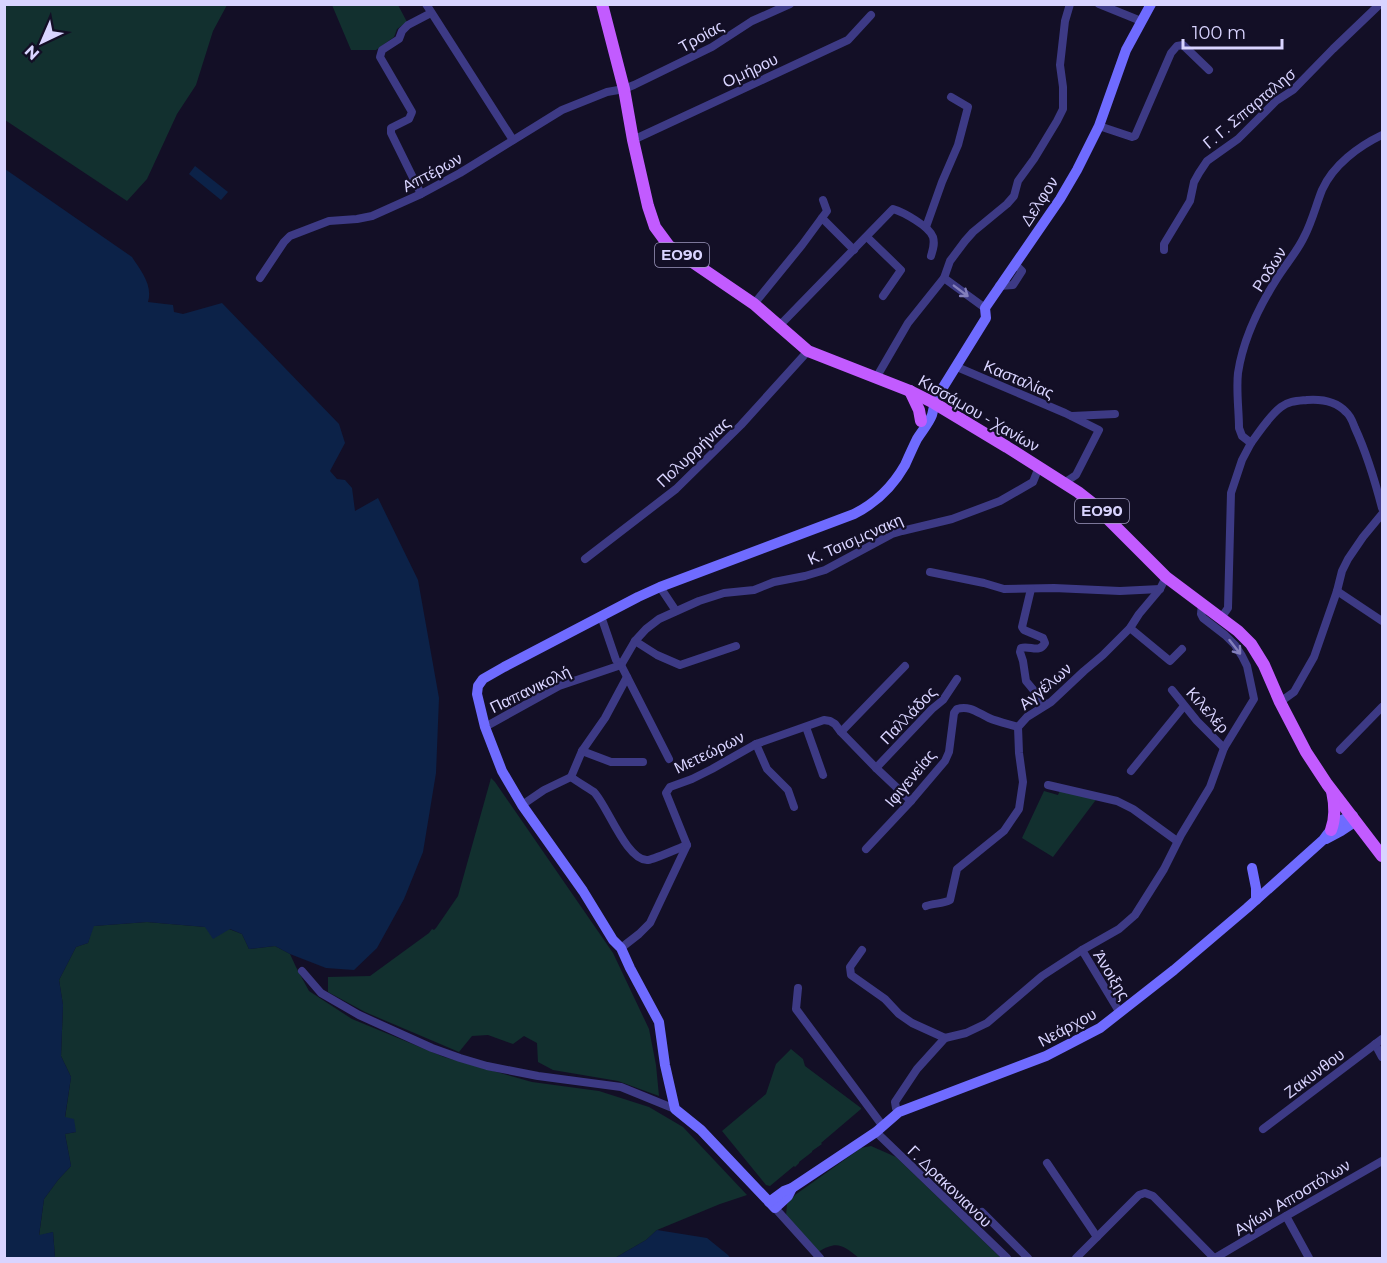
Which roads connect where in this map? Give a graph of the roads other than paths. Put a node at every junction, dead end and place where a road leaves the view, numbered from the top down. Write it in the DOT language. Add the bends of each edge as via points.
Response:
graph roads {
  1 [pos="426,4"];
  2 [pos="790,4"];
  3 [pos="1070,4"];
  4 [pos="1099,4"];
  5 [pos="1150,4"];
  6 [pos="1380,4"];
  7 [pos="604,5"];
  8 [pos="431,13"];
  9 [pos="871,15"];
  10 [pos="1141,21"];
  11 [pos="1209,70"];
  12 [pos="624,89"];
  13 [pos="951,97"];
  14 [pos="1099,126"];
  15 [pos="1383,135"];
  16 [pos="513,140"];
  17 [pos="633,140"];
  18 [pos="421,194"];
  19 [pos="823,200"];
  20 [pos="822,218"];
  21 [pos="926,227"];
  22 [pos="867,237"];
  23 [pos="854,250"];
  24 [pos="1164,250"];
  25 [pos="931,256"];
  26 [pos="260,278"];
  27 [pos="944,278"];
  28 [pos="883,296"];
  29 [pos="754,304"];
  30 [pos="981,306"];
  31 [pos="778,325"];
  32 [pos="808,351"];
  33 [pos="957,367"];
  34 [pos="876,378"];
  35 [pos="910,391"];
  36 [pos="934,403"];
  37 [pos="1115,414"];
  38 [pos="1070,416"];
  39 [pos="921,421"];
  40 [pos="916,441"];
  41 [pos="1250,442"];
  42 [pos="1039,467"];
  43 [pos="1076,475"];
  44 [pos="1064,483"];
  45 [pos="1078,492"];
  46 [pos="1383,508"];
  47 [pos="1383,514"];
  48 [pos="585,559"];
  49 [pos="930,572"];
  50 [pos="1163,583"];
  51 [pos="660,587"];
  52 [pos="1031,590"];
  53 [pos="1337,591"];
  54 [pos="1202,604"];
  55 [pos="676,611"];
  56 [pos="602,616"];
  57 [pos="1221,618"];
  58 [pos="1383,621"];
  59 [pos="1130,628"];
  60 [pos="635,641"];
  61 [pos="736,646"];
  62 [pos="1182,649"];
  63 [pos="621,665"];
  64 [pos="905,666"];
  65 [pos="627,677"];
  66 [pos="957,679"];
  67 [pos="1172,690"];
  68 [pos="1280,702"];
  69 [pos="1046,705"];
  70 [pos="1184,705"];
  71 [pos="1383,707"];
  72 [pos="485,727"];
  73 [pos="806,727"];
  74 [pos="1018,727"];
  75 [pos="841,732"];
  76 [pos="756,744"];
  77 [pos="1224,748"];
  78 [pos="1340,750"];
  79 [pos="582,751"];
  80 [pos="669,759"];
  81 [pos="643,762"];
  82 [pos="876,768"];
  83 [pos="1131,771"];
  84 [pos="823,775"];
  85 [pos="571,777"];
  86 [pos="1048,785"];
  87 [pos="1332,790"];
  88 [pos="911,801"];
  89 [pos="522,805"];
  90 [pos="794,807"];
  91 [pos="1354,818"];
  92 [pos="1330,835"];
  93 [pos="1177,841"];
  94 [pos="687,845"];
  95 [pos="866,849"];
  96 [pos="1383,856"];
  97 [pos="1277,882"];
  98 [pos="1256,900"];
  99 [pos="926,906"];
  100 [pos="621,948"];
  101 [pos="862,950"];
  102 [pos="1082,950"];
  103 [pos="302,971"];
  104 [pos="798,988"];
  105 [pos="1120,1013"];
  106 [pos="945,1038"];
  107 [pos="1379,1042"];
  108 [pos="1383,1057"];
  109 [pos="675,1109"];
  110 [pos="899,1112"];
  111 [pos="879,1129"];
  112 [pos="1263,1129"];
  113 [pos="1383,1161"];
  114 [pos="1047,1163"];
  115 [pos="774,1203"];
  116 [pos="982,1212"];
  117 [pos="1286,1216"];
  118 [pos="1097,1237"];
  119 [pos="820,1258"];
  120 [pos="1006,1258"];
  121 [pos="1028,1258"];
  122 [pos="1076,1258"];
  123 [pos="1215,1258"];
  124 [pos="1309,1258"];
  1 -- 8 [label="street"];
  2 -- 12 [label="street, Τροίας"];
  3 -- 27 [label="street" via="1060,64 1063,109 1018,181 1014,196 964,241"];
  4 -- 10 [label="street"];
  5 -- 10 [label="street, Δελφον"];
  6 -- 24 [label="street, Γ. Γ. Σπαρταλησ" via="1293,90 1207,161"];
  7 -- 12 [label="main road, Κισσάμου - Χανίων / ΕΟ90"];
  8 -- 16 [label="street"];
  8 -- 18 [label="street" via="402,31 380,57 412,112 409,119 391,128 391,133"];
  9 -- 17 [label="street, Ομήρου" via="848,40"];
  10 -- 14 [label="street, Δελφον" via="1126,50"];
  11 -- 14 [label="street" via="1183,45 1177,46 1135,136"];
  12 -- 16 [label="street, Απτέρων" via="562,110"];
  12 -- 17 [label="main road, Κισσάμου - Χανίων / ΕΟ90"];
  13 -- 21 [label="street" via="968,107 958,146"];
  14 -- 30 [label="street, Δελφον" via="1060,199"];
  15 -- 41 [label="street, Ροδων" via="1362,146 1330,176 1304,237 1261,308 1238,374 1239,428"];
  16 -- 18 [label="street, Απτέρων"];
  17 -- 29 [label="main road, Κισσάμου - Χανίων / ΕΟ90" via="648,206 662,238"];
  18 -- 26 [label="street, Απτέρων" via="372,216 329,221 290,236"];
  19 -- 20 [label="street" via="826,211"];
  20 -- 23 [label="street"];
  20 -- 29 [label="street"];
  21 -- 22 [label="street" via="893,209"];
  21 -- 25 [label="street" via="934,246"];
  22 -- 23 [label="street"];
  22 -- 28 [label="street" via="902,270"];
  23 -- 31 [label="street"];
  27 -- 30 [label="street, one-way"];
  27 -- 34 [label="street" via="908,322"];
  29 -- 31 [label="main road, Κισσάμου - Χανίων / ΕΟ90"];
  30 -- 33 [label="street, Δελφον" via="986,318"];
  31 -- 32 [label="main road, Κισσάμου - Χανίων / ΕΟ90"];
  32 -- 34 [label="main road, Κισσάμου - Χανίων / ΕΟ90"];
  32 -- 48 [label="street, Πολυρρήνιας" via="676,489"];
  33 -- 36 [label="street, Δελφον"];
  33 -- 38 [label="street, Κασταλίας"];
  34 -- 35 [label="main road, Κισσάμου - Χανίων / ΕΟ90"];
  35 -- 36 [label="main road, Κισσάμου - Χανίων / ΕΟ90"];
  35 -- 39 [label="main road"];
  36 -- 39 [label="street" via="925,409"];
  36 -- 40 [label="street"];
  36 -- 42 [label="main road, Κισσάμου - Χανίων / ΕΟ90"];
  37 -- 38 [label="street, Κασταλίας"];
  38 -- 43 [label="street, Κασταλίας" via="1099,430"];
  39 -- 40 [label="street"];
  40 -- 51 [label="street" via="891,486 861,510"];
  41 -- 46 [label="street" via="1283,405 1313,400 1334,403 1349,414"];
  41 -- 57 [label="street" via="1231,493 1228,608"];
  42 -- 44 [label="main road, Κισσάμου - Χανίων / ΕΟ90"];
  42 -- 55 [label="street, Κ. Τσισμςνακη" via="1033,482 1000,501 952,519 892,534 825,570 754,590 724,593"];
  43 -- 44 [label="street"];
  43 -- 45 [label="street"];
  44 -- 45 [label="main road, Κισσάμου - Χανίων / ΕΟ90"];
  45 -- 50 [label="main road, Κισσάμου - Χανίων / ΕΟ90" via="1098,508"];
  47 -- 53 [label="street" via="1348,559"];
  49 -- 52 [label="street" via="1004,589"];
  50 -- 52 [label="street" via="1120,591"];
  50 -- 54 [label="main road, Κισσάμου - Χανίων / ΕΟ90"];
  50 -- 59 [label="street, Αγγέλων"];
  51 -- 55 [label="street"];
  51 -- 56 [label="street"];
  52 -- 69 [label="street" via="1022,627 1045,643 1037,650 1024,646 1020,652 1026,681"];
  53 -- 58 [label="street"];
  53 -- 68 [label="street" via="1314,657 1294,692"];
  54 -- 57 [label="main road, Κισσάμου - Χανίων / ΕΟ90"];
  54 -- 77 [label="street, one-way" via="1203,618 1225,635 1242,656 1254,699"];
  55 -- 60 [label="street, Κ. Τσισμςνακη" via="659,619"];
  56 -- 63 [label="street"];
  56 -- 72 [label="street" via="483,679 477,694"];
  57 -- 68 [label="main road, Κισσάμου - Χανίων / ΕΟ90" via="1251,644"];
  59 -- 62 [label="street" via="1170,661"];
  59 -- 69 [label="street, Αγγέλων"];
  60 -- 61 [label="street" via="680,665"];
  60 -- 63 [label="street, Κ. Τσισμςνακη"];
  63 -- 65 [label="street"];
  63 -- 72 [label="street, Παπανικολή" via="559,686"];
  64 -- 75 [label="street"];
  65 -- 79 [label="street" via="606,718"];
  65 -- 80 [label="street"];
  66 -- 82 [label="street, Παλλάδος" via="943,700"];
  67 -- 70 [label="street, Κιλελέρ"];
  68 -- 87 [label="main road, Κισσάμου - Χανίων / ΕΟ90" via="1306,752"];
  69 -- 74 [label="street, Αγγέλων"];
  70 -- 77 [label="street, Κιλελέρ"];
  70 -- 83 [label="street"];
  71 -- 78 [label="street"];
  72 -- 89 [label="street" via="502,771"];
  73 -- 75 [label="street, Μετεώρων" via="824,720 835,724"];
  73 -- 76 [label="street, Μετεώρων"];
  73 -- 84 [label="street"];
  74 -- 88 [label="street, Ιφιγενείας" via="958,707 945,761"];
  74 -- 99 [label="street, Αγγέλων" via="1023,782 1019,808 1004,831 957,869 950,900"];
  75 -- 82 [label="street, Μετεώρων"];
  76 -- 90 [label="street" via="767,769 788,790"];
  76 -- 94 [label="street, Μετεώρων" via="667,790"];
  77 -- 93 [label="street" via="1210,787"];
  79 -- 81 [label="street" via="611,762"];
  79 -- 85 [label="street"];
  82 -- 88 [label="street, Μετεώρων"];
  85 -- 89 [label="street"];
  85 -- 94 [label="street" via="594,792 640,858 648,860"];
  86 -- 93 [label="street" via="1117,801"];
  87 -- 91 [label="main road, Κισσάμου - Χανίων / ΕΟ90"];
  87 -- 92 [label="main road" via="1335,813"];
  88 -- 95 [label="street, Ιφιγενείας"];
  89 -- 100 [label="street"];
  91 -- 92 [label="street, Νεάρχου" via="1341,820"];
  91 -- 96 [label="main road, Κισσάμου - Χανίων / ΕΟ90"];
  92 -- 97 [label="street, Νεάρχου"];
  93 -- 102 [label="street" via="1135,915"];
  94 -- 100 [label="street" via="650,923"];
  97 -- 98 [label="street, Νεάρχου"];
  97 -- 98 [label="street" via="1261,880 1252,868"];
  98 -- 105 [label="street, Νεάρχου"];
  100 -- 109 [label="street" via="659,1022"];
  101 -- 106 [label="street" via="850,967 851,975 912,1023"];
  102 -- 105 [label="street, Άνοιξης"];
  102 -- 106 [label="street" via="1042,976 987,1023"];
  103 -- 109 [label="street" via="321,993 359,1015 442,1051 487,1066 621,1087"];
  104 -- 111 [label="street, Γ. Δρακονιανου" via="796,1009"];
  105 -- 110 [label="street, Νεάρχου" via="1046,1056"];
  106 -- 110 [label="street" via="917,1068 895,1102"];
  107 -- 108 [label="street"];
  107 -- 112 [label="street, Ζακυνθου"];
  109 -- 115 [label="street"];
  110 -- 111 [label="street, Νεάρχου"];
  111 -- 115 [label="street, Νεάρχου" via="784,1191"];
  111 -- 120 [label="street, Γ. Δρακονιανου"];
  113 -- 117 [label="street, Αγίων Αποστόλων"];
  114 -- 118 [label="street"];
  115 -- 119 [label="street"];
  116 -- 121 [label="street"];
  117 -- 123 [label="street, Αγίων Αποστόλων"];
  117 -- 124 [label="street"];
  118 -- 122 [label="street"];
  118 -- 123 [label="street" via="1145,1193 1153,1196"];
}
